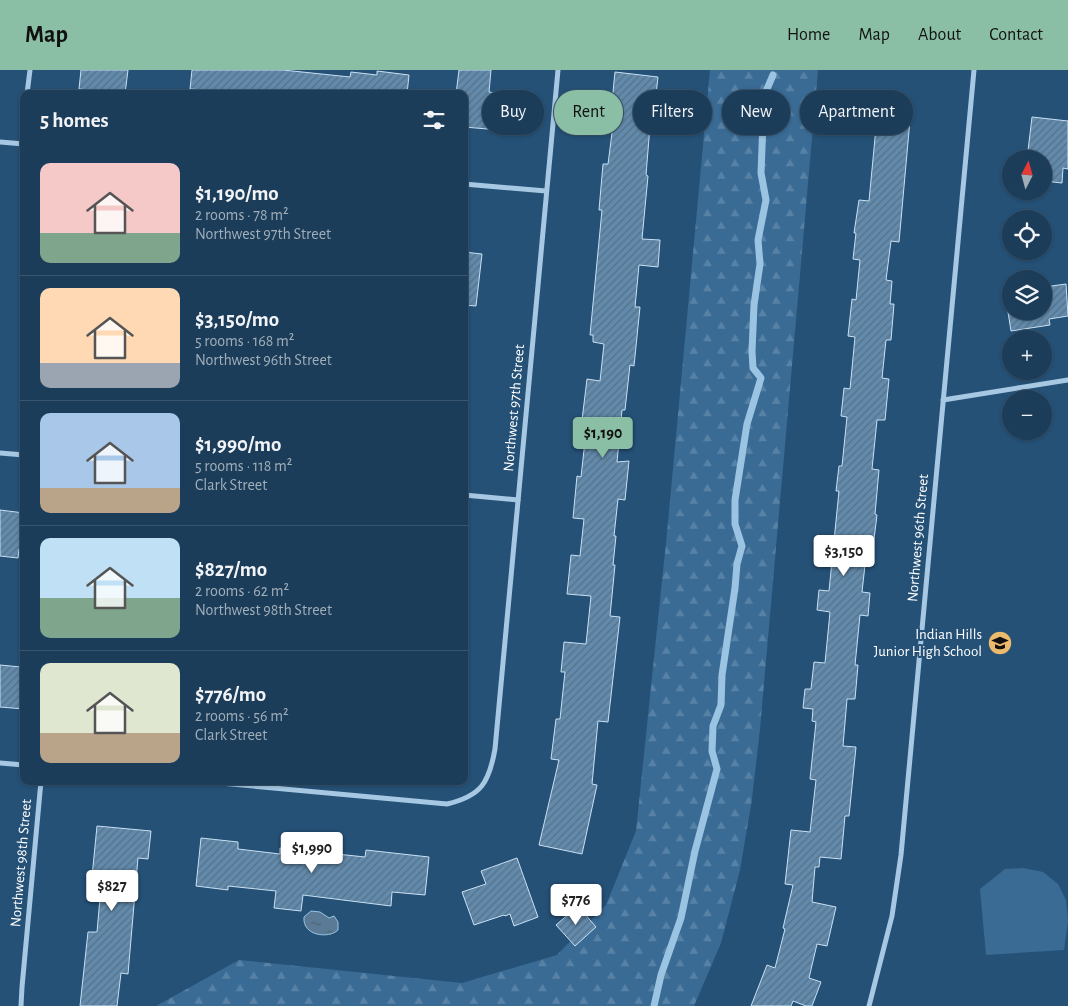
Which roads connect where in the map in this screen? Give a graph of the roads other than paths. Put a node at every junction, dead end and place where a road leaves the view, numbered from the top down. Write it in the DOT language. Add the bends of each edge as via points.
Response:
graph roads {
  1 [pos="30,70"];
  2 [pos="558,70"];
  3 [pos="974,70"];
  4 [pos="28,90"];
  5 [pos="0,142"];
  6 [pos="20,144"];
  7 [pos="468,184"];
  8 [pos="546,191"];
  9 [pos="1068,380"];
  10 [pos="944,400"];
  11 [pos="0,453"];
  12 [pos="20,455"];
  13 [pos="468,495"];
  14 [pos="518,500"];
  15 [pos="0,763"];
  16 [pos="20,765"];
  17 [pos="41,785"];
  18 [pos="241,785"];
  19 [pos="21,1006"];
  20 [pos="869,1006"];
  1 -- 4 [label="street"];
  2 -- 8 [label="street, Northwest 97th Street"];
  3 -- 10 [label="street, Northwest 96th Street"];
  5 -- 6 [label="street"];
  7 -- 8 [label="street"];
  8 -- 14 [label="street, Northwest 97th Street"];
  9 -- 10 [label="street"];
  10 -- 20 [label="street, Northwest 96th Street" via="900,855 892,916"];
  11 -- 12 [label="street"];
  13 -- 14 [label="street"];
  14 -- 18 [label="street, Northwest 97th Street" via="495,749 485,784 464,800 447,804"];
  15 -- 16 [label="street"];
  17 -- 19 [label="street, Northwest 98th Street"];
}
